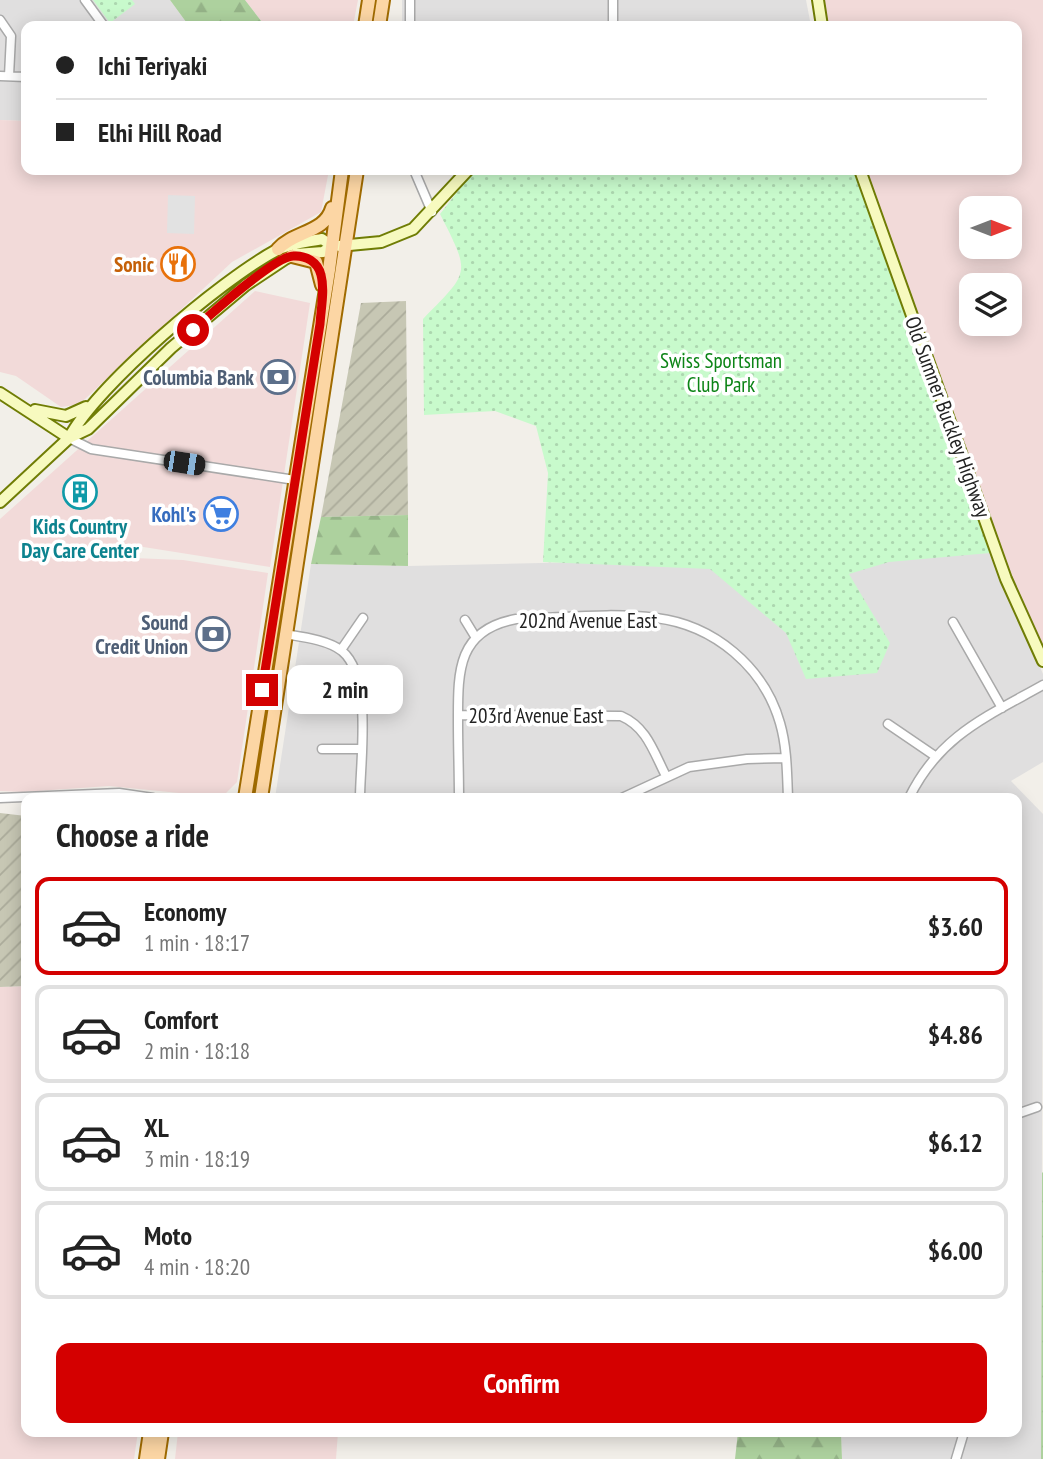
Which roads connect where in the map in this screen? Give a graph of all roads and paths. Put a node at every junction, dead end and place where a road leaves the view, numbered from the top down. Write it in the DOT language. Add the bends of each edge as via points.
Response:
graph roads {
  1 [pos="85,0"];
  2 [pos="369,0"];
  3 [pos="383,0"];
  4 [pos="410,0"];
  5 [pos="613,0"];
  6 [pos="818,0"];
  7 [pos="0,20"];
  8 [pos="100,21"];
  9 [pos="366,21"];
  10 [pos="380,21"];
  11 [pos="410,21"];
  12 [pos="614,21"];
  13 [pos="821,21"];
  14 [pos="4,76"];
  15 [pos="340,175"];
  16 [pos="341,175"];
  17 [pos="356,175"];
  18 [pos="416,175"];
  19 [pos="464,175"];
  20 [pos="862,175"];
  21 [pos="432,212"];
  22 [pos="339,246"];
  23 [pos="278,249"];
  24 [pos="292,256"];
  25 [pos="320,324"];
  26 [pos="0,393"];
  27 [pos="95,403"];
  28 [pos="26,408"];
  29 [pos="69,438"];
  30 [pos="295,480"];
  31 [pos="0,502"];
  32 [pos="363,618"];
  33 [pos="465,620"];
  34 [pos="953,622"];
  35 [pos="285,634"];
  36 [pos="476,638"];
  37 [pos="341,650"];
  38 [pos="1043,661"];
  39 [pos="1043,685"];
  40 [pos="1002,708"];
  41 [pos="458,715"];
  42 [pos="888,723"];
  43 [pos="322,749"];
  44 [pos="360,749"];
  45 [pos="935,756"];
  46 [pos="786,758"];
  47 [pos="666,776"];
  48 [pos="247,793"];
  49 [pos="262,793"];
  50 [pos="360,793"];
  51 [pos="459,793"];
  52 [pos="632,793"];
  53 [pos="788,793"];
  54 [pos="912,793"];
  55 [pos="21,797"];
  56 [pos="0,798"];
  57 [pos="1037,1107"];
  58 [pos="1022,1112"];
  59 [pos="149,1437"];
  60 [pos="161,1437"];
  61 [pos="963,1437"];
  62 [pos="146,1459"];
  63 [pos="158,1459"];
  64 [pos="956,1459"];
  1 -- 8 [label="street"];
  2 -- 9 [label="main road"];
  3 -- 10 [label="main road"];
  4 -- 11 [label="street"];
  5 -- 12 [label="street"];
  6 -- 13 [label="main road"];
  7 -- 14 [label="street" via="11,36"];
  15 -- 23 [label="main road" via="328,219"];
  16 -- 22 [label="main road"];
  17 -- 22 [label="main road"];
  18 -- 21 [label="street"];
  19 -- 21 [label="main road"];
  20 -- 38 [label="main road, Old Sumner Buckley Highway" via="1006,579"];
  21 -- 22 [label="main road" via="396,237"];
  22 -- 23 [label="main road" via="323,239"];
  22 -- 24 [label="main road"];
  22 -- 25 [label="main road"];
  22 -- 35 [label="main road"];
  23 -- 27 [label="main road" via="179,323"];
  24 -- 25 [label="main road" via="316,262 321,274"];
  24 -- 29 [label="main road" via="246,285 171,348 88,429"];
  25 -- 30 [label="main road"];
  26 -- 28 [label="main road"];
  27 -- 28 [label="main road" via="66,416"];
  27 -- 29 [label="main road"];
  28 -- 29 [label="main road"];
  29 -- 30 [label="street" via="91,449"];
  29 -- 31 [label="main road"];
  30 -- 48 [label="main road"];
  32 -- 37 [label="street"];
  33 -- 36 [label="street"];
  34 -- 40 [label="street"];
  35 -- 37 [label="street"];
  35 -- 49 [label="main road"];
  36 -- 41 [label="street" via="459,670"];
  36 -- 46 [label="street, 202nd Avenue East" via="499,622 516,618 657,618 691,626 712,636 753,670 776,712"];
  37 -- 44 [label="street" via="360,687"];
  39 -- 40 [label="street"];
  40 -- 45 [label="street" via="956,735"];
  41 -- 47 [label="street, 203rd Avenue East" via="621,716 646,736"];
  41 -- 51 [label="street"];
  42 -- 45 [label="street"];
  43 -- 44 [label="street"];
  44 -- 50 [label="street"];
  45 -- 54 [label="street"];
  46 -- 47 [label="street" via="714,763"];
  46 -- 53 [label="street"];
  47 -- 52 [label="street"];
  55 -- 56 [label="street"];
  57 -- 58 [label="street"];
  59 -- 62 [label="main road"];
  60 -- 63 [label="main road"];
  61 -- 64 [label="street"];
}
